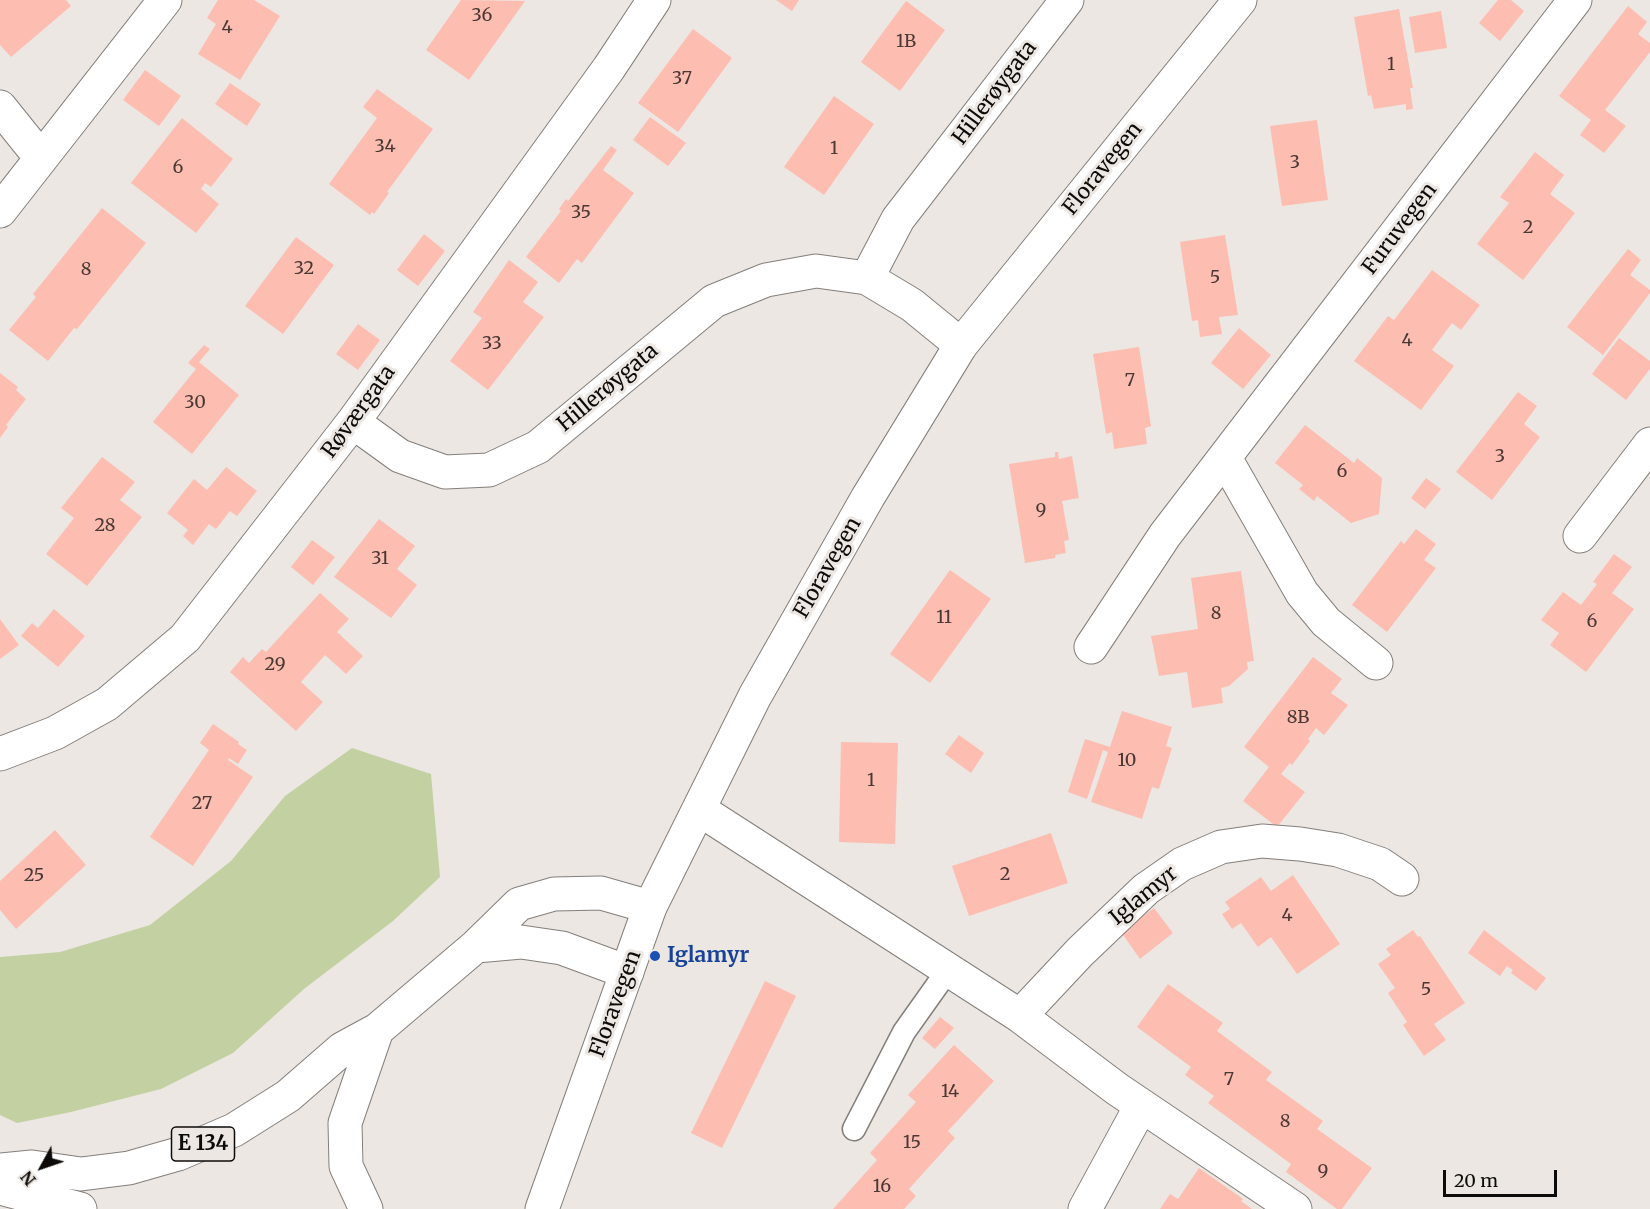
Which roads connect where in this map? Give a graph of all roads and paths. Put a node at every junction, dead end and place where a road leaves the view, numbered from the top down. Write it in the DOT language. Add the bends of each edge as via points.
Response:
graph roads {
  1 [pos="165,0"];
  2 [pos="654,0"];
  3 [pos="1067,0"];
  4 [pos="1240,0"];
  5 [pos="1575,0"];
  6 [pos="0,107"];
  7 [pos="41,159"];
  8 [pos="0,211"];
  9 [pos="867,278"];
  10 [pos="961,345"];
  11 [pos="353,422"];
  12 [pos="1650,444"];
  13 [pos="1225,458"];
  14 [pos="1580,536"];
  15 [pos="1091,647"];
  16 [pos="1376,663"];
  17 [pos="0,754"];
  18 [pos="700,810"];
  19 [pos="1402,879"];
  20 [pos="650,907"];
  21 [pos="476,946"];
  22 [pos="948,970"];
  23 [pos="627,972"];
  24 [pos="1020,1016"];
  25 [pos="377,1030"];
  26 [pos="1141,1106"];
  27 [pos="854,1129"];
  28 [pos="0,1170"];
  29 [pos="0,1188"];
  30 [pos="0,1202"];
  31 [pos="544,1206"];
  32 [pos="14,1209"];
  33 [pos="80,1209"];
  34 [pos="366,1209"];
  35 [pos="1084,1209"];
  36 [pos="1295,1209"];
  1 -- 7 [label="main road"];
  2 -- 11 [label="main road, Røværgata"];
  3 -- 9 [label="main road, Hillerøygata" via="898,219"];
  4 -- 10 [label="main road, Floravegen"];
  5 -- 13 [label="main road, Furuvegen"];
  6 -- 7 [label="main road"];
  7 -- 8 [label="main road"];
  9 -- 10 [label="main road, Hillerøygata" via="912,305"];
  9 -- 11 [label="main road, Hillerøygata" via="816,271 766,280 714,301 538,447 489,470 445,472 400,456"];
  10 -- 18 [label="main road, Floravegen" via="868,497 755,696"];
  11 -- 17 [label="main road, Røværgata" via="185,638 106,704 55,733"];
  12 -- 14 [label="main road"];
  13 -- 15 [label="main road, Furuvegen" via="1165,535"];
  13 -- 16 [label="main road" via="1302,593 1326,622"];
  18 -- 20 [label="main road, Floravegen"];
  18 -- 22 [label="main road"];
  19 -- 24 [label="main road, Iglamyr" via="1380,864 1338,850 1262,841 1221,847 1182,864 1146,890"];
  20 -- 21 [label="main road, E 134" via="601,893 554,894 519,904"];
  20 -- 23 [label="main road, Floravegen"];
  21 -- 23 [label="main road" via="521,942 562,948"];
  21 -- 25 [label="main road, E 134"];
  22 -- 24 [label="main road"];
  22 -- 27 [label="lane" via="904,1032"];
  23 -- 31 [label="main road, Floravegen"];
  24 -- 26 [label="main road"];
  25 -- 28 [label="main road, E 134" via="342,1049 288,1096 234,1130 178,1154 129,1168 81,1174 32,1167"];
  25 -- 34 [label="main road" via="345,1123 346,1166"];
  26 -- 35 [label="main road"];
  26 -- 36 [label="main road"];
  29 -- 33 [label="main road"];
  30 -- 32 [label="main road"];
}
